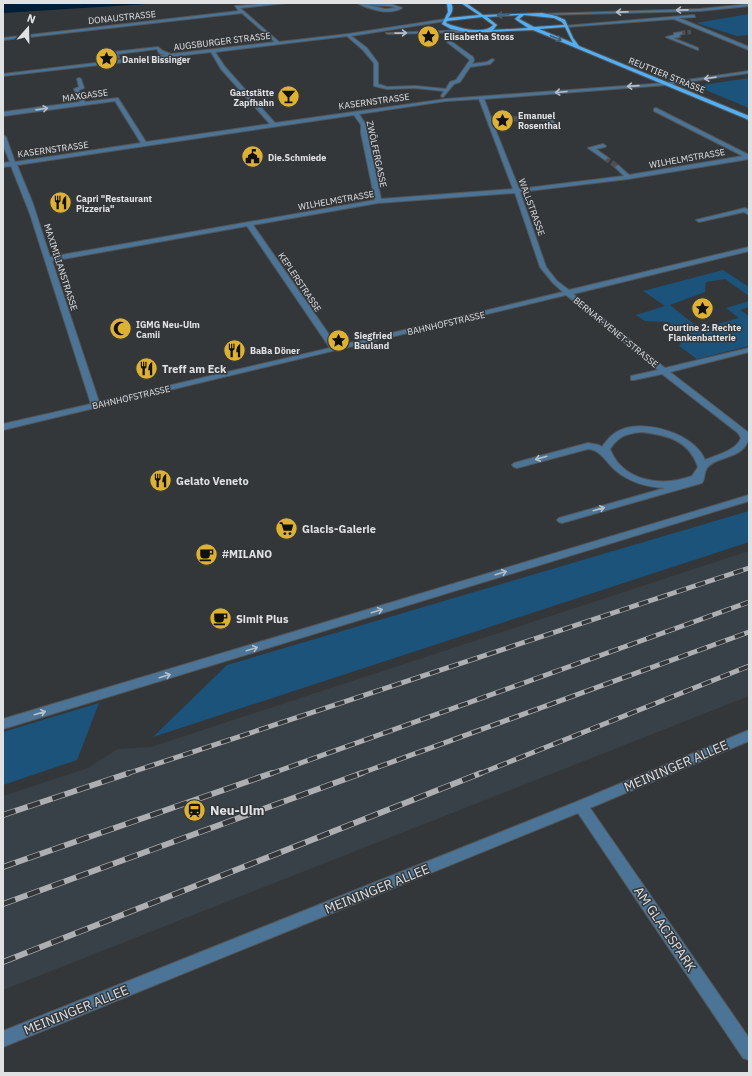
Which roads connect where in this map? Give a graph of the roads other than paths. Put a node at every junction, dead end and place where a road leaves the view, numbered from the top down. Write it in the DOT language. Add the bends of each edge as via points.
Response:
graph roads {
  1 [pos="285,3"];
  2 [pos="359,3"];
  3 [pos="363,3"];
  4 [pos="449,3"];
  5 [pos="463,3"];
  6 [pos="749,6"];
  7 [pos="666,9"];
  8 [pos="243,12"];
  9 [pos="523,14"];
  10 [pos="542,14"];
  11 [pos="482,17"];
  12 [pos="676,18"];
  13 [pos="662,19"];
  14 [pos="445,20"];
  15 [pos="566,26"];
  16 [pos="532,28"];
  17 [pos="488,30"];
  18 [pos="704,30"];
  19 [pos="467,31"];
  20 [pos="691,32"];
  21 [pos="681,33"];
  22 [pos="348,35"];
  23 [pos="3,39"];
  24 [pos="449,41"];
  25 [pos="277,42"];
  26 [pos="579,47"];
  27 [pos="696,49"];
  28 [pos="749,49"];
  29 [pos="212,50"];
  30 [pos="169,55"];
  31 [pos="492,60"];
  32 [pos="114,62"];
  33 [pos="468,66"];
  34 [pos="749,72"];
  35 [pos="3,75"];
  36 [pos="79,79"];
  37 [pos="666,84"];
  38 [pos="446,90"];
  39 [pos="481,98"];
  40 [pos="446,100"];
  41 [pos="83,103"];
  42 [pos="656,110"];
  43 [pos="355,113"];
  44 [pos="3,114"];
  45 [pos="533,118"];
  46 [pos="749,118"];
  47 [pos="489,119"];
  48 [pos="505,119"];
  49 [pos="274,125"];
  50 [pos="553,125"];
  51 [pos="3,137"];
  52 [pos="144,145"];
  53 [pos="603,146"];
  54 [pos="749,156"];
  55 [pos="605,158"];
  56 [pos="13,164"];
  57 [pos="3,165"];
  58 [pos="618,167"];
  59 [pos="628,177"];
  60 [pos="517,191"];
  61 [pos="378,201"];
  62 [pos="748,211"];
  63 [pos="699,220"];
  64 [pos="250,224"];
  65 [pos="749,249"];
  66 [pos="49,259"];
  67 [pos="568,294"];
  68 [pos="335,349"];
  69 [pos="749,350"];
  70 [pos="664,371"];
  71 [pos="634,378"];
  72 [pos="96,405"];
  73 [pos="3,427"];
  74 [pos="746,435"];
  75 [pos="749,450"];
  76 [pos="708,462"];
  77 [pos="517,465"];
  78 [pos="650,494"];
  79 [pos="749,498"];
  80 [pos="562,520"];
  81 [pos="3,724"];
  82 [pos="749,735"];
  83 [pos="581,806"];
  84 [pos="3,1039"];
  85 [pos="749,1052"];
  1 -- 8 [label="street" via="236,7"];
  2 -- 3 [label="street" via="385,10 400,8 392,4"];
  4 -- 14 [label="main road" via="452,8"];
  5 -- 11 [label="main road"];
  6 -- 7 [label="street, one-way" via="700,10"];
  6 -- 12 [label="street"];
  7 -- 10 [label="street, one-way"];
  7 -- 13 [label="street" via="668,17"];
  8 -- 23 [label="street, DONAUSTRASSE"];
  8 -- 25 [label="street"];
  9 -- 10 [label="main road"];
  9 -- 11 [label="main road, one-way"];
  9 -- 16 [label="main road" via="517,20"];
  10 -- 15 [label="main road" via="562,19"];
  11 -- 14 [label="main road"];
  11 -- 17 [label="main road" via="495,25"];
  12 -- 13 [label="street"];
  12 -- 18 [label="street"];
  13 -- 15 [label="street"];
  14 -- 19 [label="main road" via="444,24 450,28"];
  14 -- 22 [label="street, AUGSBURGER STRASSE"];
  15 -- 16 [label="main road"];
  15 -- 26 [label="main road" via="571,38"];
  16 -- 17 [label="main road"];
  16 -- 26 [label="main road, REUTTIER STRASSE, one-way"];
  17 -- 19 [label="main road"];
  18 -- 20 [label="street"];
  18 -- 28 [label="street"];
  22 -- 19 [label="street, AUGSBURGER STRASSE, one-way"];
  21 -- 27 [label="street" via="668,37"];
  22 -- 25 [label="street, AUGSBURGER STRASSE"];
  22 -- 38 [label="street" via="365,49 376,63 376,85 387,88"];
  24 -- 33 [label="street" via="471,58"];
  25 -- 29 [label="street, AUGSBURGER STRASSE"];
  26 -- 37 [label="main road, REUTTIER STRASSE"];
  29 -- 30 [label="street, AUGSBURGER STRASSE"];
  29 -- 49 [label="street" via="223,68"];
  30 -- 32 [label="street, AUGSBURGER STRASSE"];
  30 -- 32 [label="street" via="158,48 115,53 118,57"];
  31 -- 33 [label="street" via="488,64"];
  32 -- 35 [label="street, AUGSBURGER STRASSE"];
  33 -- 38 [label="street" via="458,81"];
  34 -- 37 [label="street, KASERNSTRASSE, one-way"];
  36 -- 41 [label="street" via="82,88 76,89"];
  37 -- 39 [label="street, KASERNSTRASSE, one-way"];
  37 -- 46 [label="main road, REUTTIER STRASSE"];
  38 -- 40 [label="street" via="443,98"];
  39 -- 40 [label="street, KASERNSTRASSE"];
  39 -- 47 [label="street, WALLSTRASSE"];
  40 -- 43 [label="street, KASERNSTRASSE"];
  44 -- 41 [label="street, MAXGASSE, one-way"];
  41 -- 52 [label="street, MAXGASSE" via="116,99"];
  42 -- 54 [label="street, WILHELMSTRASSE"];
  43 -- 49 [label="street, KASERNSTRASSE"];
  43 -- 61 [label="street, ZWÖLFERGASSE" via="361,119 365,130"];
  45 -- 50 [label="street" via="548,118"];
  47 -- 48 [label="street"];
  47 -- 60 [label="street, WALLSTRASSE"];
  49 -- 52 [label="street, KASERNSTRASSE"];
  51 -- 56 [label="street, MAXIMILIANSTRASSE"];
  52 -- 56 [label="street, KASERNSTRASSE"];
  53 -- 55 [label="street" via="588,149"];
  54 -- 59 [label="street, WILHELMSTRASSE"];
  56 -- 57 [label="street, KASERNSTRASSE"];
  56 -- 66 [label="street, MAXIMILIANSTRASSE"];
  58 -- 59 [label="street"];
  59 -- 60 [label="street, WILHELMSTRASSE"];
  60 -- 61 [label="street, WILHELMSTRASSE"];
  60 -- 67 [label="street, WALLSTRASSE" via="543,267"];
  61 -- 64 [label="street, WILHELMSTRASSE"];
  62 -- 63 [label="street"];
  64 -- 66 [label="street, WILHELMSTRASSE"];
  64 -- 68 [label="street, KEPLERSTRASSE"];
  65 -- 67 [label="street, BAHNHOFSTRASSE"];
  66 -- 72 [label="street, MAXIMILIANSTRASSE"];
  67 -- 68 [label="street, BAHNHOFSTRASSE"];
  67 -- 70 [label="street, BERNAR-VENET-STRASSE"];
  68 -- 72 [label="street, BAHNHOFSTRASSE"];
  69 -- 70 [label="street, BERNAR-VENET-STRASSE"];
  70 -- 71 [label="street"];
  70 -- 74 [label="street, BERNAR-VENET-STRASSE"];
  72 -- 73 [label="street, BAHNHOFSTRASSE"];
  74 -- 76 [label="street" via="745,441 738,449"];
  75 -- 76 [label="street"];
  76 -- 78 [label="street" via="704,465 700,468 696,478 684,483 661,485 632,478 616,466 605,449 615,436 631,430 656,430 670,434 696,450 701,463 703,469 699,481"];
  78 -- 77 [label="street, one-way" via="596,447 583,447"];
  80 -- 78 [label="street, one-way"];
  81 -- 79 [label="street, one-way"];
  82 -- 83 [label="street, MEININGER ALLEE"];
  83 -- 84 [label="street, MEININGER ALLEE"];
  83 -- 85 [label="street, AM GLACISPARK"];
}
